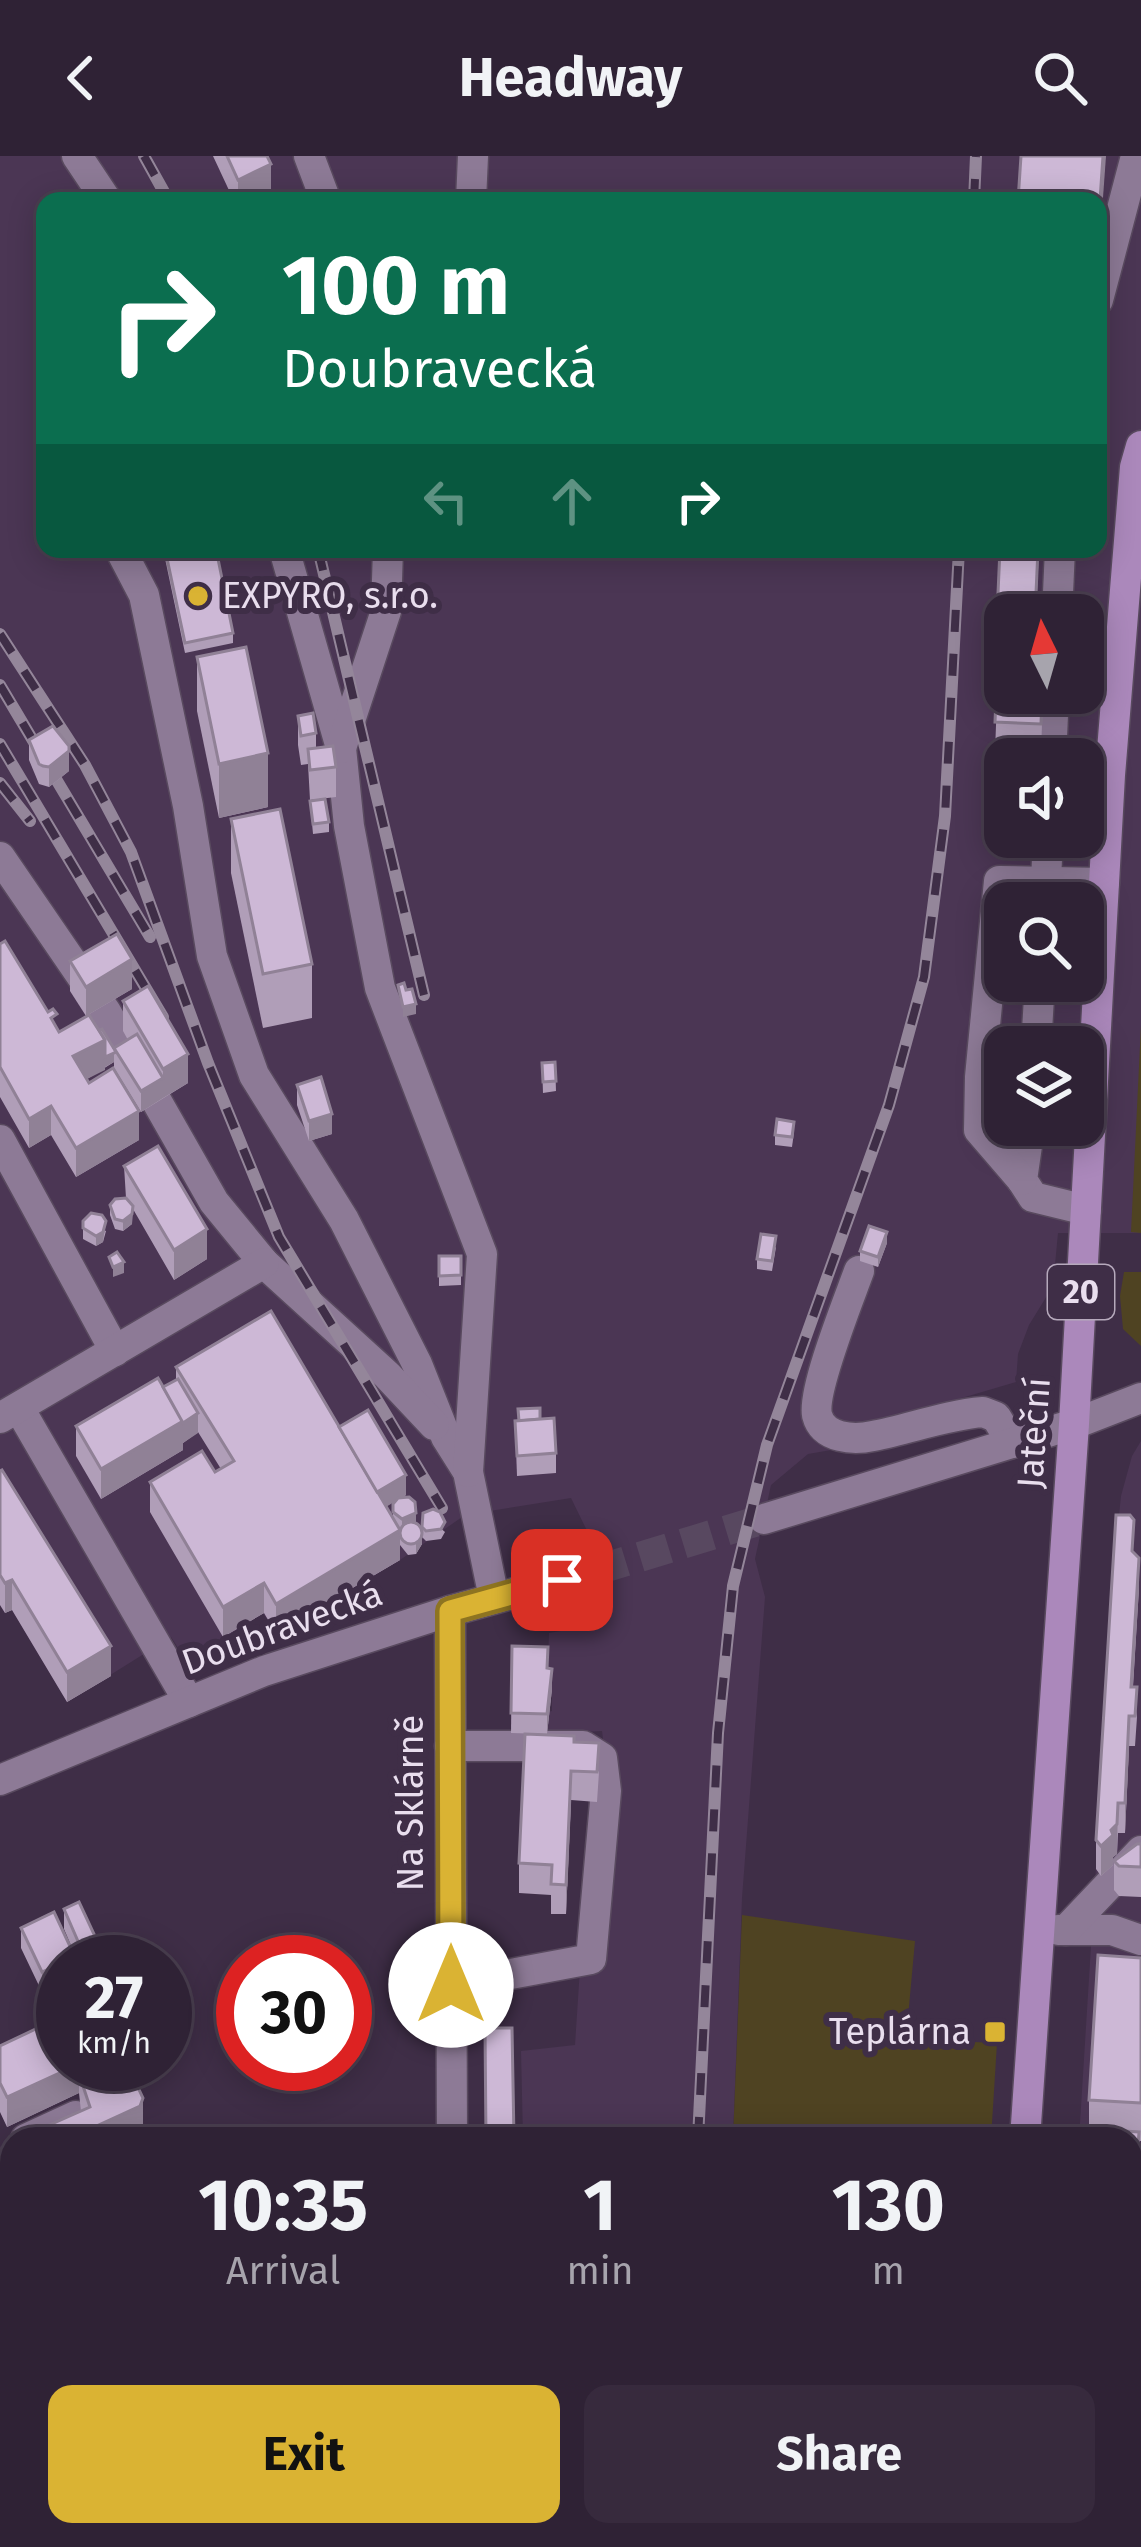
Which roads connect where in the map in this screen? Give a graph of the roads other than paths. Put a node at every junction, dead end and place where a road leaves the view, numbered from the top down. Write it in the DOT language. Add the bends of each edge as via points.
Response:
graph roads {
  1 [pos="77,156"];
  2 [pos="309,156"];
  3 [pos="473,156"];
  4 [pos="1136,156"];
  5 [pos="101,192"];
  6 [pos="323,192"];
  7 [pos="471,192"];
  8 [pos="1107,266"];
  9 [pos="1141,446"];
  10 [pos="124,558"];
  11 [pos="287,558"];
  12 [pos="388,558"];
  13 [pos="1060,558"];
  14 [pos="1059,594"];
  15 [pos="341,748"];
  16 [pos="0,857"];
  17 [pos="1104,883"];
  18 [pos="987,1002"];
  19 [pos="1097,1002"];
  20 [pos="0,1141"];
  21 [pos="1027,1146"];
  22 [pos="1022,1180"];
  23 [pos="1086,1210"];
  24 [pos="264,1263"];
  25 [pos="859,1271"];
  26 [pos="115,1351"];
  27 [pos="1141,1398"];
  28 [pos="9,1413"];
  29 [pos="1074,1424"];
  30 [pos="446,1437"];
  31 [pos="1012,1443"];
  32 [pos="468,1472"];
  33 [pos="764,1519"];
  34 [pos="596,1570"];
  35 [pos="494,1598"];
  36 [pos="450,1611"];
  37 [pos="188,1702"];
  38 [pos="450,1746"];
  39 [pos="0,1780"];
  40 [pos="1141,1851"];
  41 [pos="1053,1930"];
  42 [pos="1141,1940"];
  43 [pos="451,1985"];
  44 [pos="76,2116"];
  45 [pos="52,2127"];
  46 [pos="452,2127"];
  47 [pos="1027,2127"];
  1 -- 5 [label="street"];
  2 -- 6 [label="street"];
  3 -- 7 [label="street"];
  4 -- 8 [label="street"];
  9 -- 17 [label="main road, Jateční / 20"];
  10 -- 30 [label="street" via="143,595 212,956 254,1075 344,1220"];
  11 -- 15 [label="street"];
  12 -- 15 [label="street" via="386,611"];
  13 -- 14 [label="street"];
  15 -- 32 [label="street" via="380,988 482,1254"];
  16 -- 24 [label="street" via="106,1012 214,1202"];
  18 -- 22 [label="street" via="979,1130"];
  19 -- 23 [label="main road, Jateční / 20"];
  20 -- 26 [label="street"];
  21 -- 22 [label="street"];
  22 -- 23 [label="street" via="1033,1197"];
  23 -- 29 [label="main road, Jateční / 20"];
  24 -- 26 [label="street"];
  24 -- 30 [label="street"];
  25 -- 31 [label="street" via="819,1393 824,1427 843,1438 869,1437 983,1412 996,1417"];
  26 -- 28 [label="street"];
  27 -- 29 [label="street"];
  28 -- 37 [label="street"];
  29 -- 31 [label="street"];
  29 -- 41 [label="main road, Jateční / 20"];
  30 -- 32 [label="street"];
  31 -- 33 [label="street"];
  32 -- 35 [label="street"];
  34 -- 35 [label="street, Doubravecká"];
  35 -- 36 [label="street, Doubravecká"];
  36 -- 37 [label="street, Doubravecká"];
  36 -- 38 [label="street, Na Sklárně"];
  37 -- 39 [label="street, Doubravecká"];
  38 -- 43 [label="street, Na Sklárně"];
  38 -- 43 [label="street" via="583,1746 602,1758 607,1790 591,1959"];
  40 -- 41 [label="street"];
  41 -- 42 [label="street" via="1112,1930"];
  41 -- 47 [label="main road, Jateční / 20"];
  43 -- 46 [label="street, Na Sklárně"];
  44 -- 45 [label="street"];
}
